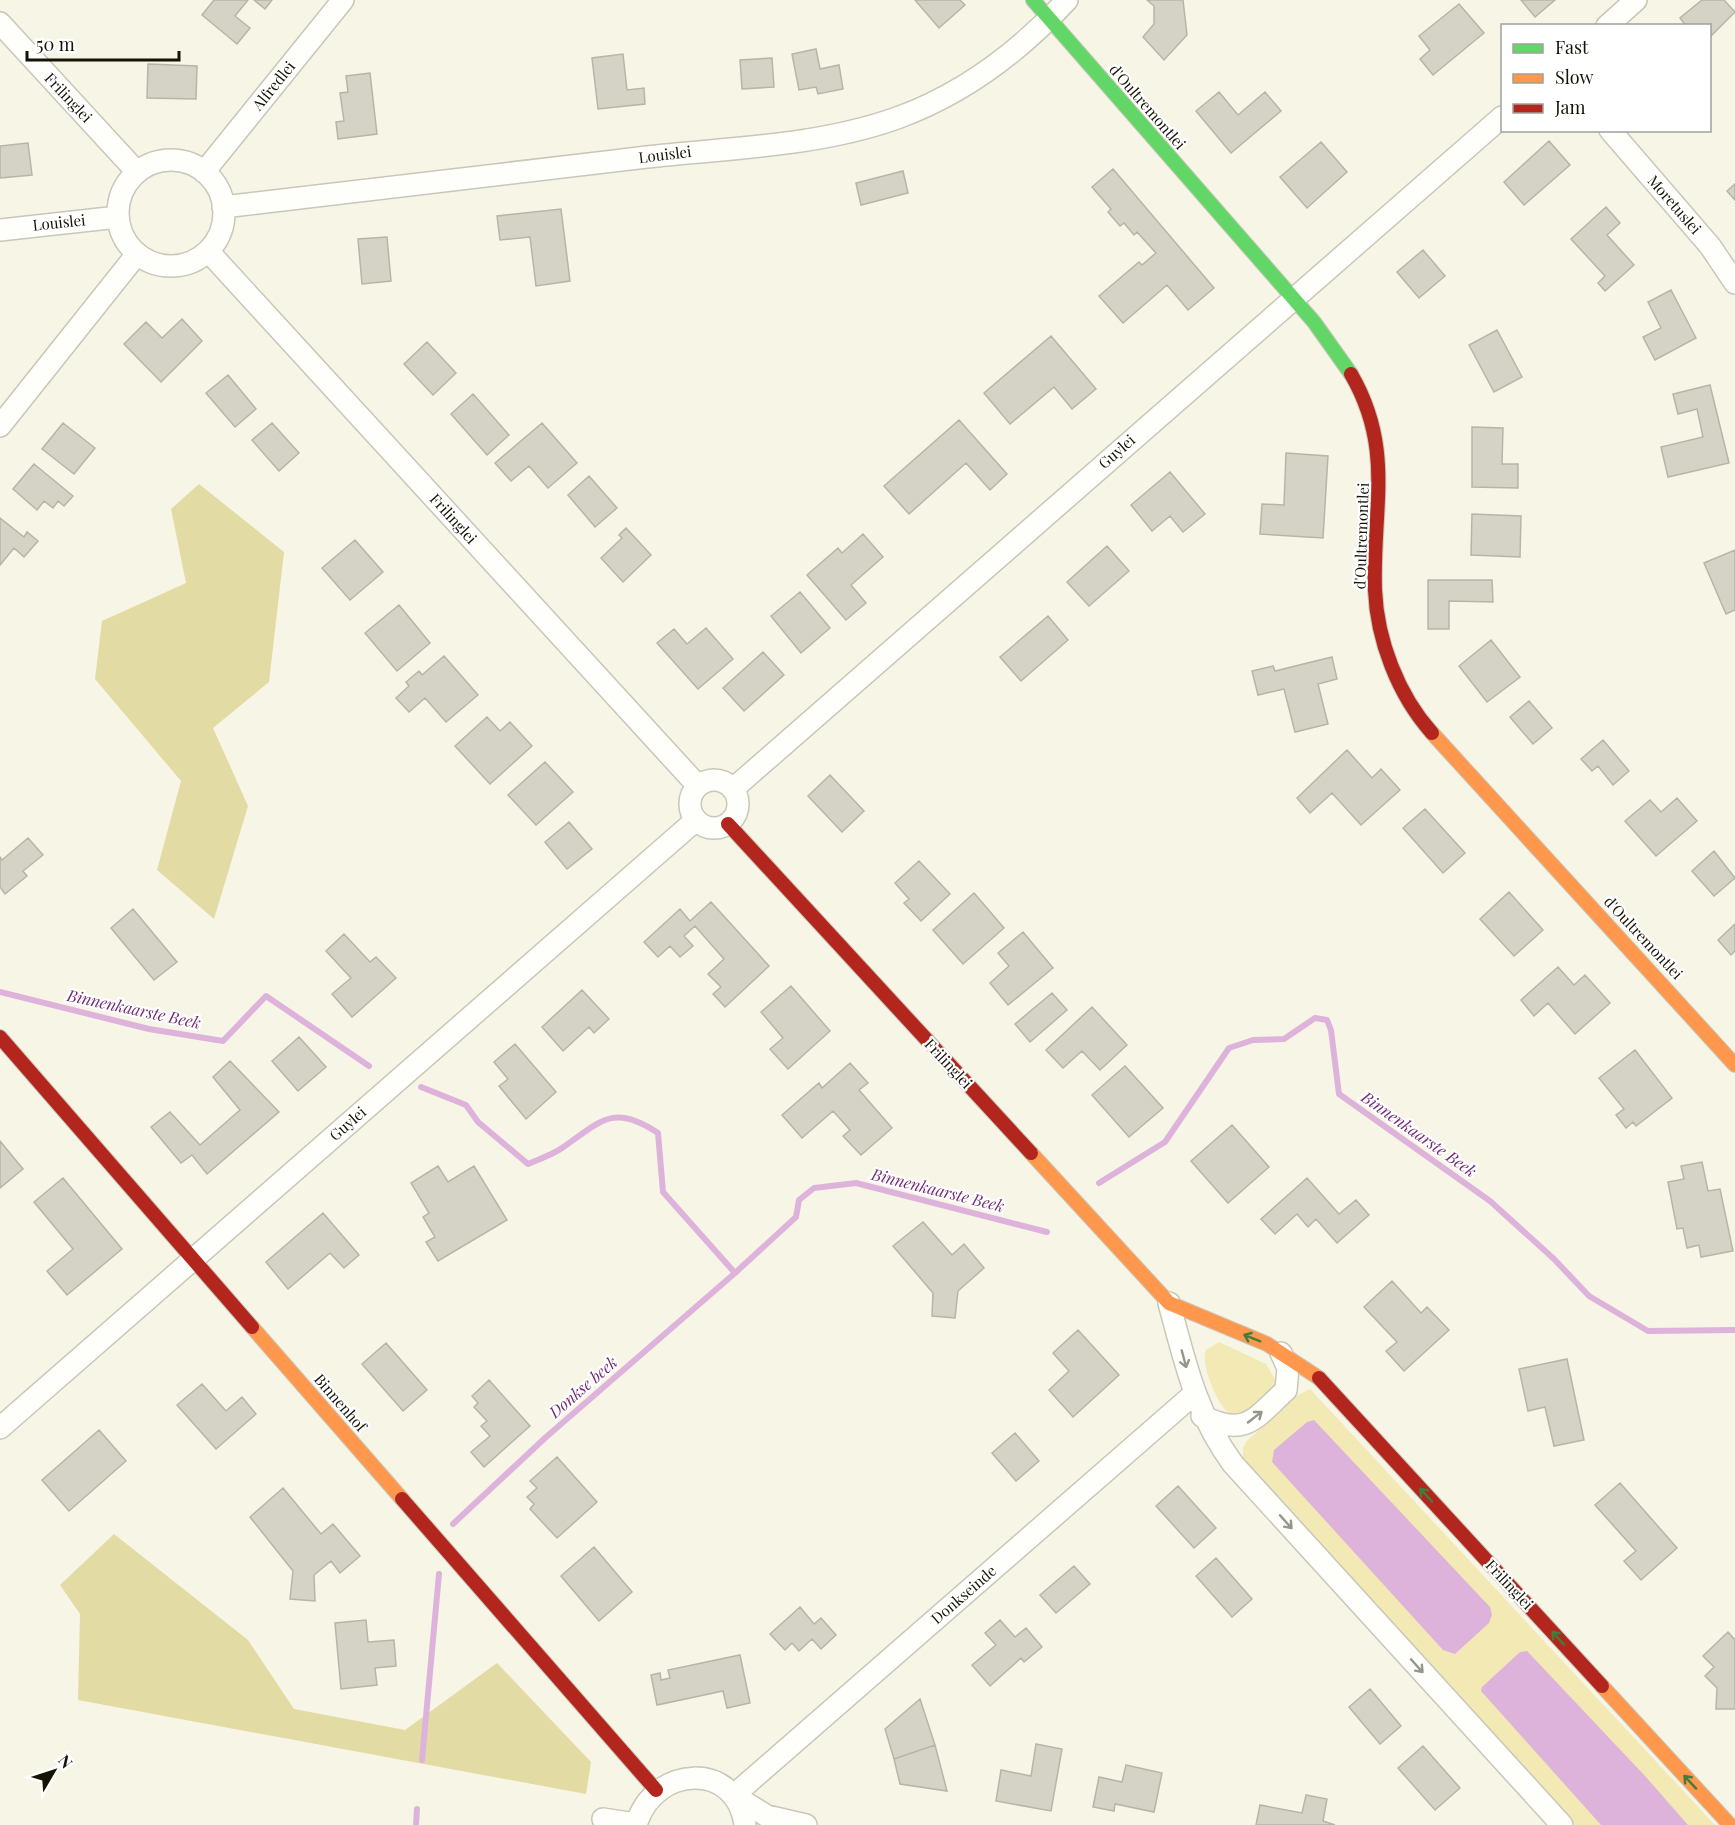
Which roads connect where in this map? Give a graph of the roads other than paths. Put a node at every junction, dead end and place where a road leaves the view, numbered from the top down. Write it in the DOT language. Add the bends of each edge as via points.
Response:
graph roads {
  1 [pos="343,0"];
  2 [pos="1033,0"];
  3 [pos="1067,0"];
  4 [pos="1636,0"];
  5 [pos="1049,19"];
  6 [pos="0,23"];
  7 [pos="1609,24"];
  8 [pos="1501,119"];
  9 [pos="1612,132"];
  10 [pos="137,172"];
  11 [pos="204,172"];
  12 [pos="224,207"];
  13 [pos="118,216"];
  14 [pos="0,230"];
  15 [pos="208,251"];
  16 [pos="137,254"];
  17 [pos="1735,283"];
  18 [pos="1292,298"];
  19 [pos="0,426"];
  20 [pos="698,786"];
  21 [pos="733,789"];
  22 [pos="696,820"];
  23 [pos="728,824"];
  24 [pos="0,1037"];
  25 [pos="1735,1065"];
  26 [pos="192,1259"];
  27 [pos="1169,1303"];
  28 [pos="1281,1353"];
  29 [pos="1194,1394"];
  30 [pos="1202,1416"];
  31 [pos="0,1428"];
  32 [pos="656,1790"];
  33 [pos="734,1795"];
  34 [pos="603,1819"];
  35 [pos="636,1825"];
  36 [pos="745,1825"];
  37 [pos="806,1825"];
  38 [pos="1562,1825"];
  39 [pos="1730,1825"];
  1 -- 11 [label="street, Alfredlei"];
  2 -- 5 [label="street, d'Oultremontlei"];
  3 -- 5 [label="street, Louislei"];
  4 -- 7 [label="street"];
  5 -- 12 [label="street, Louislei" via="1018,48 965,85 899,117 863,129"];
  5 -- 18 [label="street, d'Oultremontlei"];
  6 -- 10 [label="street, Frilinglei"];
  8 -- 18 [label="street, Guylei"];
  9 -- 17 [label="street, Moretuslei" via="1710,246"];
  10 -- 11 [label="street" via="152,163 170,160 189,163"];
  10 -- 13 [label="street" via="119,200"];
  11 -- 12 [label="street" via="217,188"];
  12 -- 15 [label="street" via="221,231"];
  13 -- 14 [label="street, Louislei"];
  13 -- 16 [label="street" via="123,238"];
  15 -- 16 [label="street" via="192,262 173,266 154,264"];
  15 -- 20 [label="street, Frilinglei"];
  16 -- 19 [label="street"];
  18 -- 21 [label="street, Guylei"];
  18 -- 25 [label="street, d'Oultremontlei" via="1353,375 1369,411 1381,477 1375,590 1379,625 1402,691 1424,724"];
  20 -- 21 [label="street" via="719,780"];
  20 -- 22 [label="street" via="690,801"];
  21 -- 23 [label="street" via="738,810"];
  22 -- 23 [label="street" via="710,828"];
  22 -- 26 [label="street, Guylei"];
  23 -- 27 [label="street, Frilinglei"];
  24 -- 26 [label="street, Binnenhof"];
  26 -- 31 [label="street, Guylei"];
  26 -- 32 [label="street, Binnenhof"];
  28 -- 27 [label="street, Frilinglei, one-way"];
  27 -- 29 [label="street, Frilinglei, one-way"];
  30 -- 28 [label="street, one-way" via="1233,1428 1250,1422 1286,1390 1288,1368"];
  39 -- 28 [label="street, Frilinglei, one-way" via="1317,1376"];
  29 -- 30 [label="street, Frilinglei"];
  29 -- 33 [label="street, Donkseinde"];
  30 -- 38 [label="street, Frilinglei, one-way" via="1233,1464"];
  32 -- 33 [label="street" via="677,1780 701,1779"];
  32 -- 35 [label="street" via="646,1801"];
  33 -- 36 [label="street"];
  33 -- 37 [label="street" via="767,1816"];
  34 -- 35 [label="street"];
}
